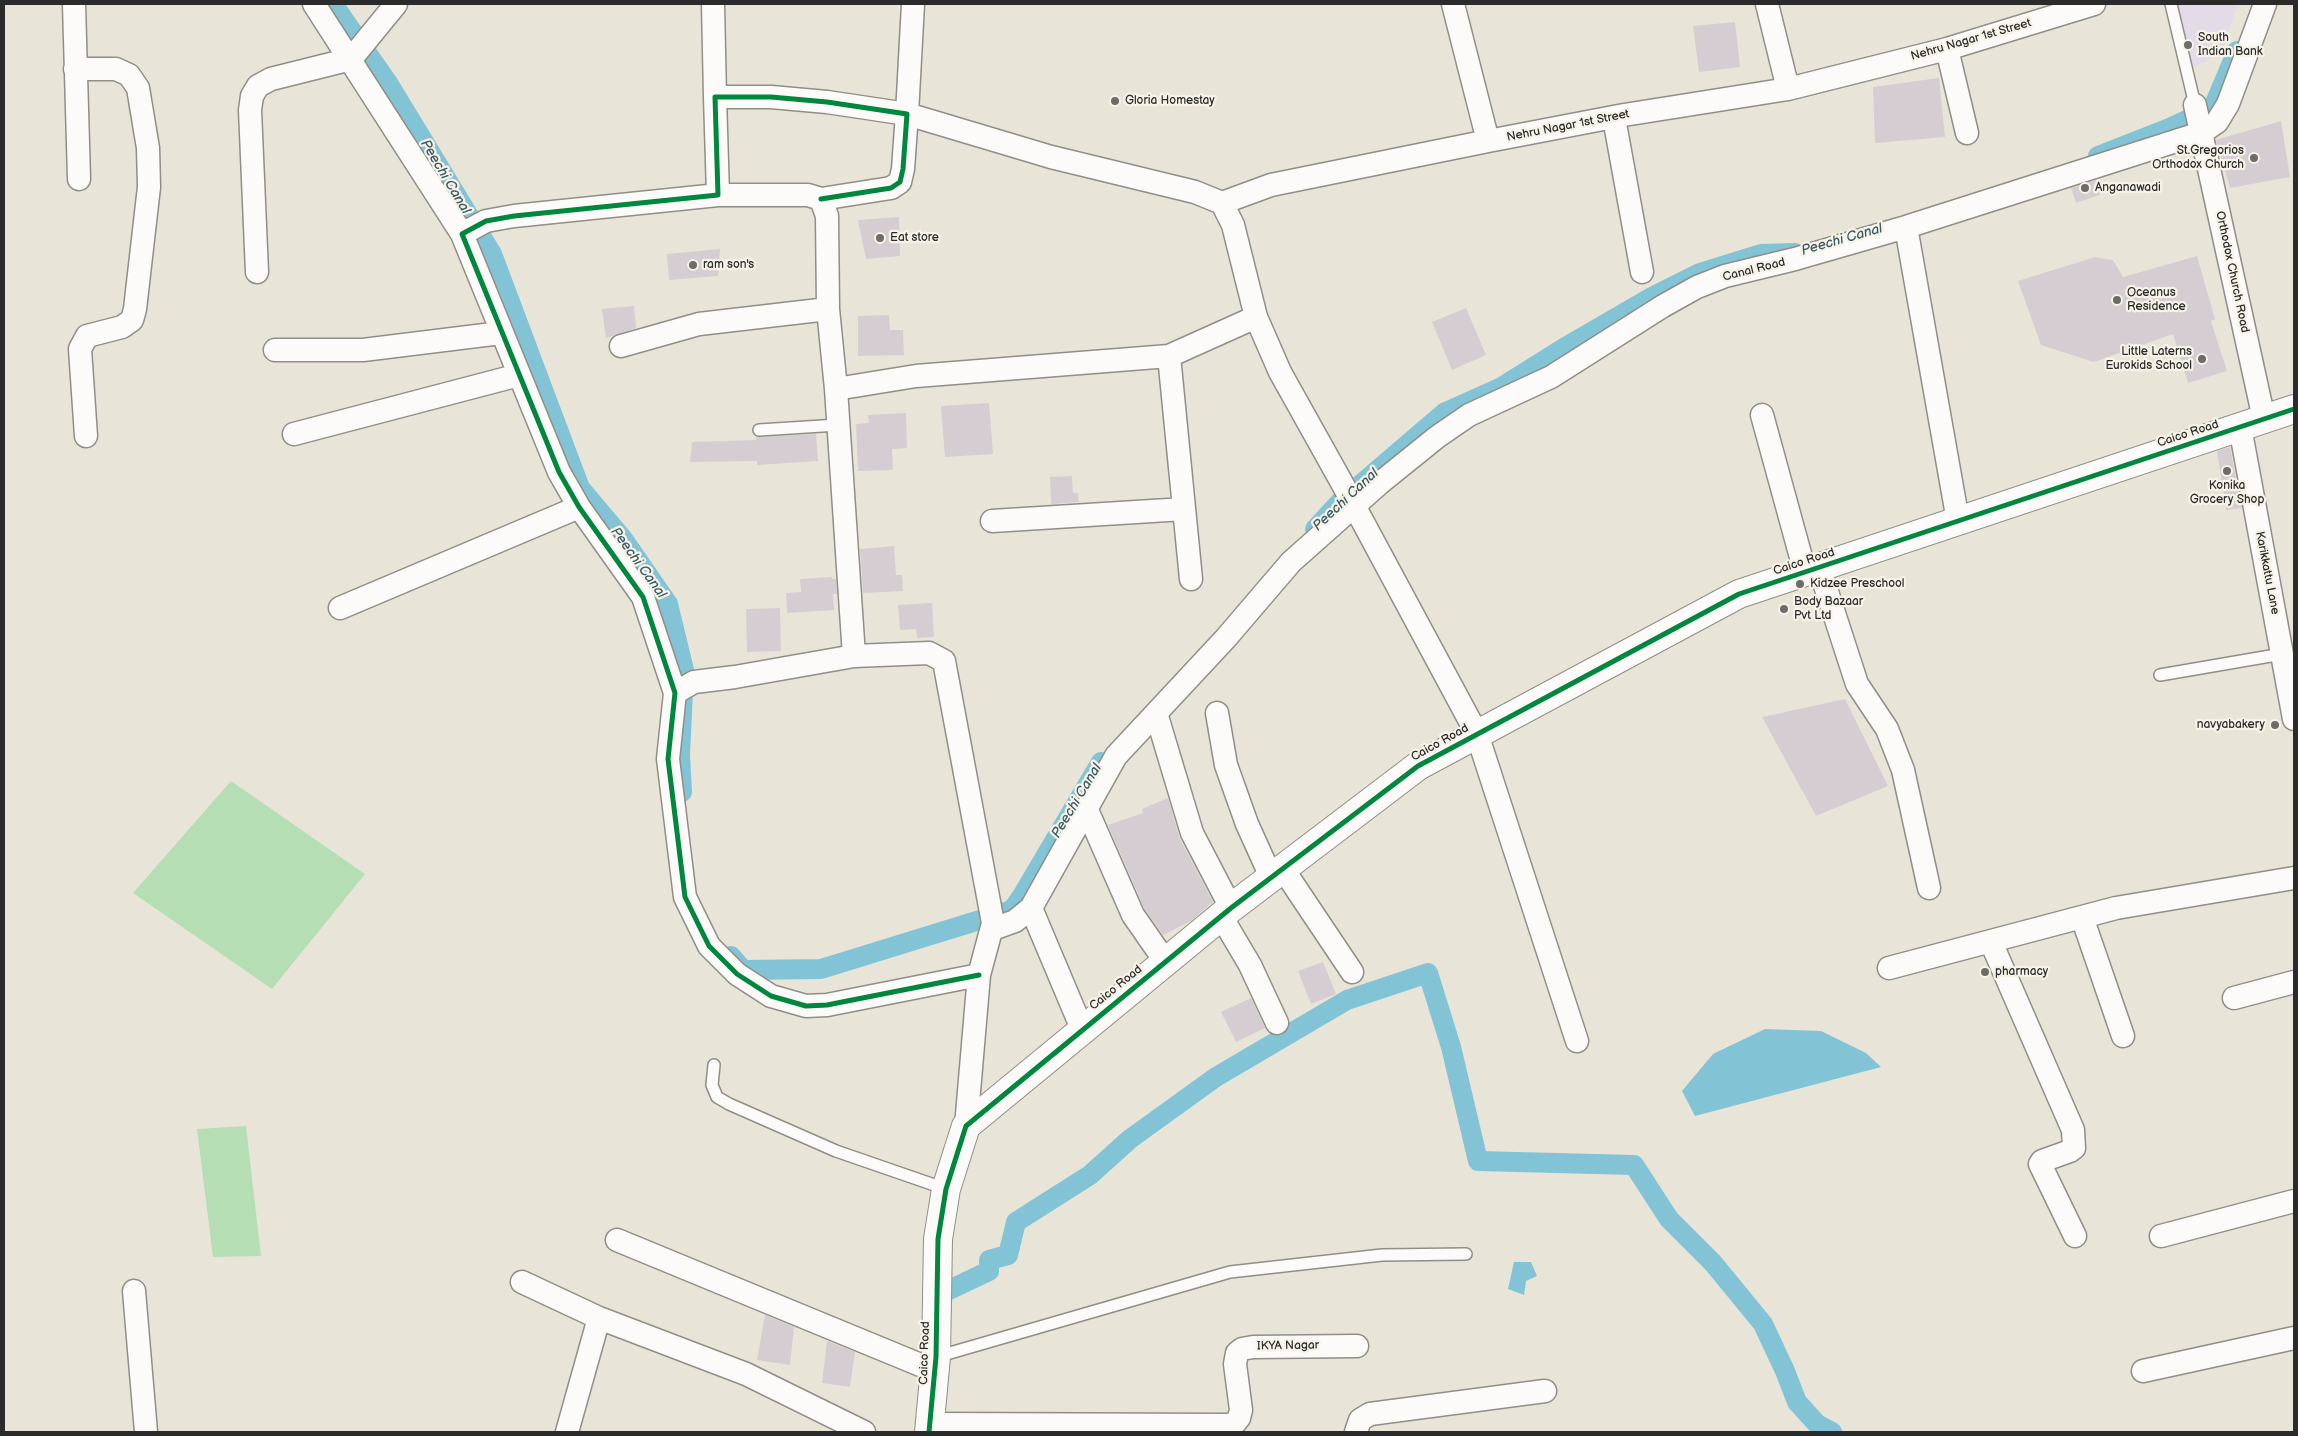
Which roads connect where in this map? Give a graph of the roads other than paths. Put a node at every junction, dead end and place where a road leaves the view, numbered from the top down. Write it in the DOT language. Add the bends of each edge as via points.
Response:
graph roads {
  1 [pos="74,4"];
  2 [pos="314,4"];
  3 [pos="396,4"];
  4 [pos="713,4"];
  5 [pos="913,4"];
  6 [pos="1453,4"];
  7 [pos="1767,4"];
  8 [pos="2094,4"];
  9 [pos="2171,4"];
  10 [pos="2265,4"];
  11 [pos="1947,49"];
  12 [pos="350,59"];
  13 [pos="75,69"];
  14 [pos="1788,89"];
  15 [pos="715,97"];
  16 [pos="907,114"];
  17 [pos="1614,118"];
  18 [pos="2199,121"];
  19 [pos="1967,133"];
  20 [pos="1488,141"];
  21 [pos="79,179"];
  22 [pos="718,195"];
  23 [pos="821,199"];
  24 [pos="1222,204"];
  25 [pos="1906,227"];
  26 [pos="472,229"];
  27 [pos="257,272"];
  28 [pos="1642,272"];
  29 [pos="828,309"];
  30 [pos="1256,317"];
  31 [pos="501,333"];
  32 [pos="621,346"];
  33 [pos="275,350"];
  34 [pos="1169,356"];
  35 [pos="519,376"];
  36 [pos="836,389"];
  37 [pos="2294,409"];
  38 [pos="1762,416"];
  39 [pos="2252,423"];
  40 [pos="838,425"];
  41 [pos="759,430"];
  42 [pos="294,434"];
  43 [pos="86,436"];
  44 [pos="1349,497"];
  45 [pos="579,508"];
  46 [pos="1184,509"];
  47 [pos="992,521"];
  48 [pos="1958,521"];
  49 [pos="1812,570"];
  50 [pos="1191,579"];
  51 [pos="340,608"];
  52 [pos="2282,654"];
  53 [pos="854,656"];
  54 [pos="2160,675"];
  55 [pos="675,693"];
  56 [pos="1156,713"];
  57 [pos="1217,713"];
  58 [pos="2294,719"];
  59 [pos="1477,734"];
  60 [pos="1087,810"];
  61 [pos="1277,873"];
  62 [pos="2294,878"];
  63 [pos="1929,888"];
  64 [pos="1031,908"];
  65 [pos="1226,912"];
  66 [pos="2082,917"];
  67 [pos="992,919"];
  68 [pos="1991,942"];
  69 [pos="1165,961"];
  70 [pos="1889,968"];
  71 [pos="1352,972"];
  72 [pos="979,975"];
  73 [pos="2294,982"];
  74 [pos="2234,998"];
  75 [pos="1277,1023"];
  76 [pos="1082,1029"];
  77 [pos="2123,1036"];
  78 [pos="1577,1041"];
  79 [pos="714,1065"];
  80 [pos="966,1126"];
  81 [pos="946,1189"];
  82 [pos="2294,1201"];
  83 [pos="2075,1236"];
  84 [pos="2161,1236"];
  85 [pos="617,1240"];
  86 [pos="1466,1254"];
  87 [pos="522,1282"];
  88 [pos="134,1291"];
  89 [pos="599,1318"];
  90 [pos="2294,1338"];
  91 [pos="1357,1346"];
  92 [pos="936,1364"];
  93 [pos="2143,1371"];
  94 [pos="1545,1391"];
  95 [pos="930,1428"];
  96 [pos="146,1432"];
  97 [pos="567,1432"];
  98 [pos="864,1432"];
  99 [pos="1356,1432"];
  1 -- 13 [label="street"];
  2 -- 12 [label="street"];
  3 -- 12 [label="street"];
  4 -- 15 [label="street"];
  5 -- 16 [label="street"];
  6 -- 20 [label="street"];
  7 -- 14 [label="street"];
  8 -- 11 [label="street, Nehru Nagar 1st Street"];
  9 -- 18 [label="lane"];
  10 -- 18 [label="street" via="2228,104 2217,122"];
  11 -- 14 [label="street, Nehru Nagar 1st Street"];
  11 -- 19 [label="street"];
  12 -- 26 [label="street"];
  12 -- 27 [label="street" via="271,79 258,86 252,96"];
  13 -- 21 [label="street"];
  13 -- 43 [label="street" via="116,69 129,75 138,88 149,168 145,236 132,320 122,327 86,336 80,349"];
  14 -- 17 [label="street, Nehru Nagar 1st Street"];
  15 -- 16 [label="street" via="827,102"];
  15 -- 22 [label="street"];
  16 -- 23 [label="street" via="900,182 891,188"];
  16 -- 24 [label="street" via="1051,157 1195,192"];
  17 -- 20 [label="street, Nehru Nagar 1st Street"];
  17 -- 28 [label="street"];
  18 -- 25 [label="street, Canal Road"];
  18 -- 39 [label="street, Orthodox Church Road"];
  20 -- 24 [label="street, Nehru Nagar 1st Street" via="1271,185"];
  22 -- 23 [label="street" via="808,195"];
  22 -- 26 [label="street" via="514,216"];
  23 -- 29 [label="street" via="827,216"];
  24 -- 30 [label="street" via="1233,225"];
  25 -- 44 [label="street, Canal Road" via="1725,276 1697,287 1551,377 1469,415"];
  25 -- 48 [label="street"];
  26 -- 31 [label="street"];
  29 -- 32 [label="street" via="699,324"];
  29 -- 36 [label="street"];
  30 -- 34 [label="street"];
  30 -- 44 [label="street" via="1280,372"];
  31 -- 33 [label="street" via="363,350"];
  31 -- 35 [label="street"];
  34 -- 36 [label="street" via="916,376"];
  34 -- 46 [label="street"];
  35 -- 42 [label="street"];
  35 -- 45 [label="street" via="559,472"];
  36 -- 40 [label="street"];
  37 -- 39 [label="street, Caico Road"];
  38 -- 49 [label="street"];
  39 -- 48 [label="street, Caico Road"];
  39 -- 52 [label="street, Karikkattu Lane"];
  40 -- 41 [label="lane"];
  40 -- 53 [label="street"];
  44 -- 56 [label="street, Canal Road"];
  44 -- 59 [label="street"];
  45 -- 51 [label="street"];
  45 -- 55 [label="street" via="643,597"];
  46 -- 47 [label="street"];
  46 -- 50 [label="street"];
  48 -- 49 [label="street, Caico Road"];
  49 -- 59 [label="street, Caico Road" via="1739,594"];
  49 -- 63 [label="street" via="1857,684 1887,729 1903,770"];
  52 -- 54 [label="lane"];
  52 -- 58 [label="street, Karikkattu Lane"];
  53 -- 55 [label="street" via="694,682"];
  53 -- 67 [label="street" via="929,653 944,661"];
  55 -- 72 [label="street" via="668,759 685,897 709,946 737,974 771,996 806,1006 828,1005"];
  56 -- 60 [label="street, Canal Road" via="1116,756"];
  56 -- 65 [label="street" via="1192,833"];
  57 -- 61 [label="street" via="1226,765 1247,824"];
  59 -- 61 [label="street, Caico Road" via="1418,766"];
  59 -- 78 [label="street"];
  60 -- 64 [label="street, Canal Road"];
  60 -- 69 [label="street" via="1133,915"];
  61 -- 65 [label="street, Caico Road"];
  61 -- 71 [label="street"];
  62 -- 66 [label="street" via="2116,908"];
  64 -- 67 [label="street" via="1015,921"];
  64 -- 76 [label="street"];
  65 -- 69 [label="street, Caico Road"];
  65 -- 75 [label="street"];
  66 -- 68 [label="street"];
  66 -- 77 [label="street"];
  67 -- 72 [label="street"];
  68 -- 70 [label="street"];
  68 -- 83 [label="street" via="2072,1130 2074,1148 2040,1164"];
  69 -- 76 [label="street, Caico Road"];
  72 -- 80 [label="street"];
  73 -- 74 [label="street"];
  76 -- 80 [label="street, Caico Road"];
  79 -- 81 [label="lane" via="712,1085 717,1097 729,1104 836,1150"];
  80 -- 81 [label="street, Caico Road"];
  81 -- 92 [label="street, Caico Road" via="938,1239"];
  82 -- 84 [label="street"];
  85 -- 92 [label="street"];
  86 -- 92 [label="lane" via="1382,1255 1230,1272"];
  87 -- 89 [label="street"];
  88 -- 96 [label="street"];
  89 -- 97 [label="street"];
  89 -- 98 [label="street" via="746,1374"];
  90 -- 93 [label="street"];
  91 -- 95 [label="street, IKYA Nagar" via="1253,1346 1242,1349 1237,1353 1235,1364 1241,1410 1235,1423 1228,1425"];
  92 -- 95 [label="street, Caico Road"];
  94 -- 99 [label="street" via="1370,1414 1360,1420"];
}
